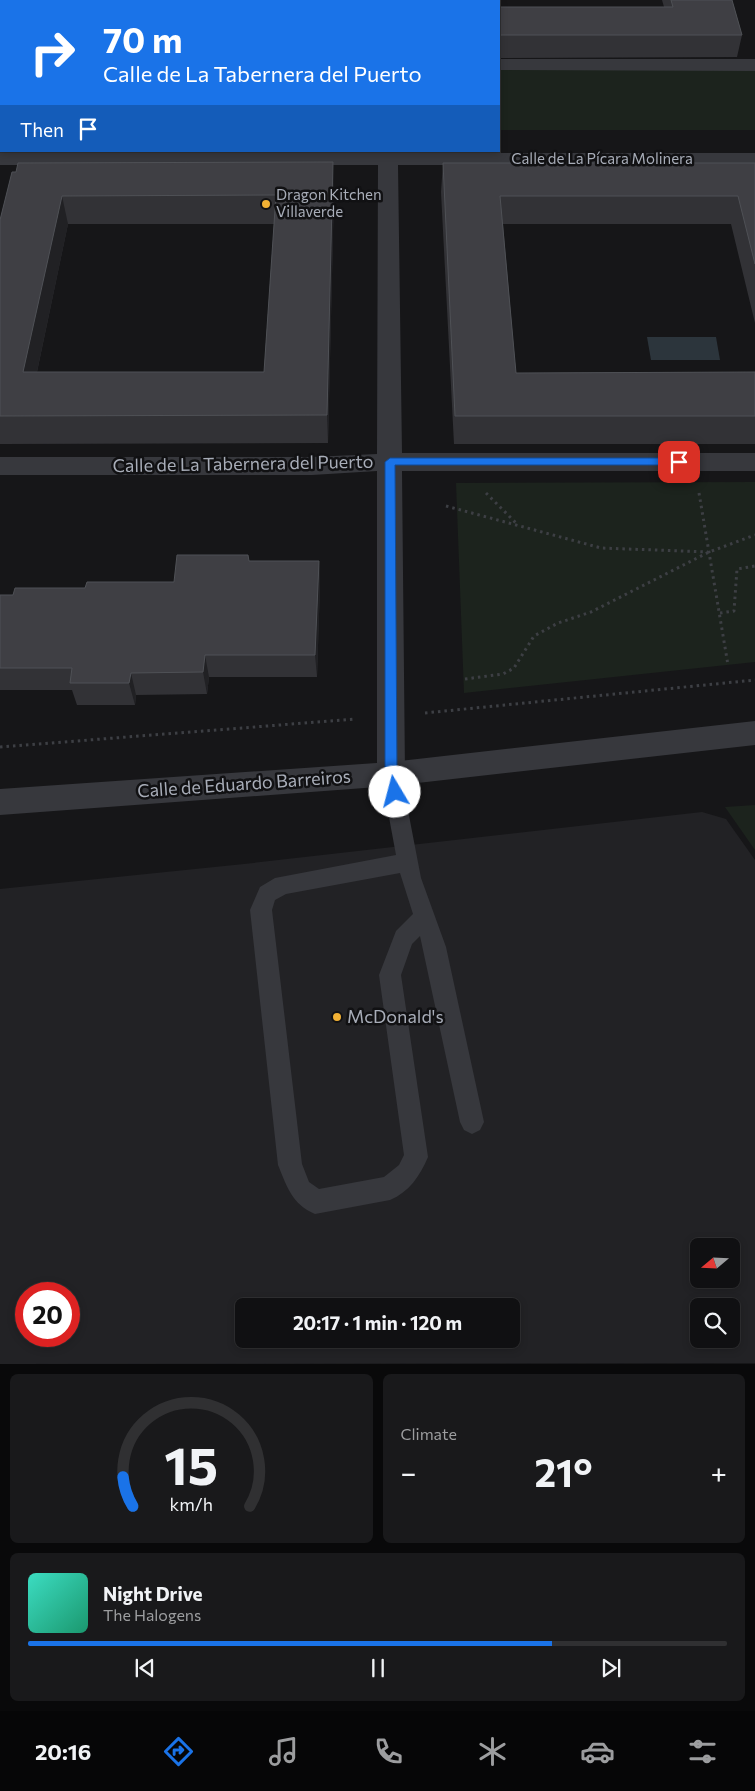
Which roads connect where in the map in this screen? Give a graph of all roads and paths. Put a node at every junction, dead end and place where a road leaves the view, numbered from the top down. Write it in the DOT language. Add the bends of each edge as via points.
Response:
graph roads {
  1 [pos="500,64"];
  2 [pos="755,65"];
  3 [pos="388,155"];
  4 [pos="0,159"];
  5 [pos="755,159"];
  6 [pos="390,462"];
  7 [pos="755,462"];
  8 [pos="0,466"];
  9 [pos="698,488"];
  10 [pos="485,492"];
  11 [pos="446,506"];
  12 [pos="519,526"];
  13 [pos="755,535"];
  14 [pos="709,552"];
  15 [pos="755,566"];
  16 [pos="720,613"];
  17 [pos="728,665"];
  18 [pos="465,679"];
  19 [pos="755,733"];
  20 [pos="391,774"];
  21 [pos="0,802"];
  22 [pos="408,862"];
  23 [pos="425,916"];
  24 [pos="472,1122"];
  1 -- 2 [label="street"];
  3 -- 4 [label="street, Calle de La Pícara Molinera"];
  3 -- 5 [label="street, Calle de La Pícara Molinera"];
  3 -- 6 [label="street"];
  6 -- 7 [label="street, Calle de La Tabernera del Puerto"];
  6 -- 8 [label="street, Calle de La Tabernera del Puerto" via="312,466"];
  6 -- 20 [label="street"];
  9 -- 14 [label="path"];
  10 -- 12 [label="path"];
  11 -- 12 [label="path"];
  12 -- 14 [label="path" via="601,548"];
  13 -- 14 [label="path"];
  14 -- 16 [label="path"];
  14 -- 18 [label="path" via="591,612 558,623 534,636 514,668 503,674"];
  15 -- 16 [label="path" via="736,569 734,612"];
  16 -- 17 [label="path"];
  19 -- 20 [label="street, Calle de Eduardo Barreiros"];
  20 -- 21 [label="street, Calle de Eduardo Barreiros"];
  20 -- 22 [label="lane"];
  22 -- 23 [label="lane"];
  22 -- 23 [label="lane" via="282,885 267,894 261,910 290,1165 302,1190 315,1202 390,1188 416,1157 390,974 404,938"];
  23 -- 24 [label="lane" via="435,947"];
}
